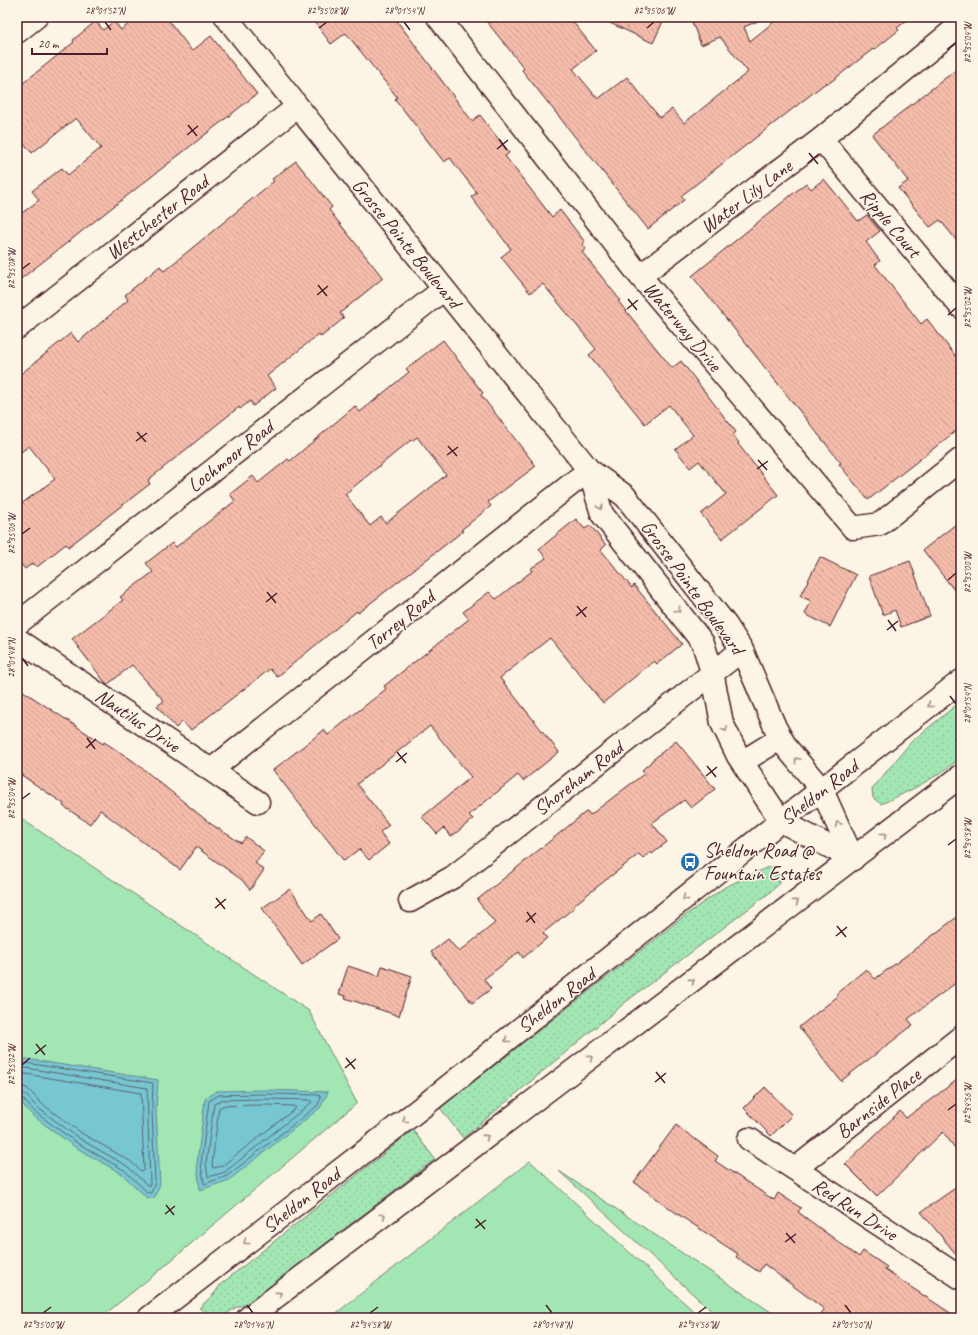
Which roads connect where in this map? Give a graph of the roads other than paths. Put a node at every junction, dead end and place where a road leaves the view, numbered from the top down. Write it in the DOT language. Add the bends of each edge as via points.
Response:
graph roads {
  1 [pos="36,17"];
  2 [pos="226,17"];
  3 [pos="438,17"];
  4 [pos="961,24"];
  5 [pos="17,32"];
  6 [pos="298,107"];
  7 [pos="821,140"];
  8 [pos="640,276"];
  9 [pos="444,289"];
  10 [pos="961,307"];
  11 [pos="17,328"];
  12 [pos="961,459"];
  13 [pos="589,470"];
  14 [pos="17,624"];
  15 [pos="17,639"];
  16 [pos="742,650"];
  17 [pos="712,672"];
  18 [pos="961,681"];
  19 [pos="781,738"];
  20 [pos="742,762"];
  21 [pos="211,770"];
  22 [pos="961,776"];
  23 [pos="822,790"];
  24 [pos="258,802"];
  25 [pos="781,821"];
  26 [pos="853,859"];
  27 [pos="410,901"];
  28 [pos="961,1037"];
  29 [pos="749,1139"];
  30 [pos="795,1169"];
  31 [pos="961,1278"];
  32 [pos="156,1312"];
  33 [pos="248,1318"];
  1 -- 5 [label="street"];
  2 -- 6 [label="street, Grosse Pointe Boulevard"];
  3 -- 8 [label="street, Waterway Drive"];
  4 -- 7 [label="street, Water Lily Lane"];
  6 -- 9 [label="street, Grosse Pointe Boulevard"];
  6 -- 11 [label="street, Westchester Road"];
  7 -- 8 [label="street, Water Lily Lane"];
  7 -- 10 [label="street, Ripple Court"];
  8 -- 12 [label="street, Waterway Drive" via="853,528 880,524"];
  9 -- 13 [label="street, Grosse Pointe Boulevard"];
  9 -- 14 [label="street, Lochmoor Road"];
  13 -- 16 [label="street, Grosse Pointe Boulevard" via="625,496 711,605"];
  13 -- 17 [label="street, Grosse Pointe Boulevard, one-way" via="602,514 703,643"];
  13 -- 21 [label="street, Torrey Road"];
  15 -- 21 [label="street, Nautilus Drive"];
  16 -- 17 [label="street, Shoreham Road"];
  16 -- 19 [label="street, Grosse Pointe Boulevard"];
  17 -- 20 [label="street, Grosse Pointe Boulevard, one-way" via="722,723"];
  17 -- 27 [label="street, Shoreham Road" via="453,877"];
  18 -- 23 [label="street, Sheldon Road, one-way"];
  19 -- 20 [label="street"];
  23 -- 19 [label="street, Grosse Pointe Boulevard, one-way"];
  20 -- 25 [label="street, Grosse Pointe Boulevard"];
  21 -- 24 [label="street, Nautilus Drive"];
  26 -- 22 [label="street, one-way"];
  23 -- 25 [label="street, Sheldon Road"];
  26 -- 23 [label="street, Grosse Pointe Boulevard, one-way"];
  25 -- 26 [label="street, Grosse Pointe Boulevard"];
  25 -- 32 [label="street, Sheldon Road, one-way" via="426,1104"];
  33 -- 26 [label="street, one-way"];
  28 -- 30 [label="street, Barnside Place"];
  29 -- 30 [label="street, Red Run Drive"];
  30 -- 31 [label="street, Red Run Drive"];
}
